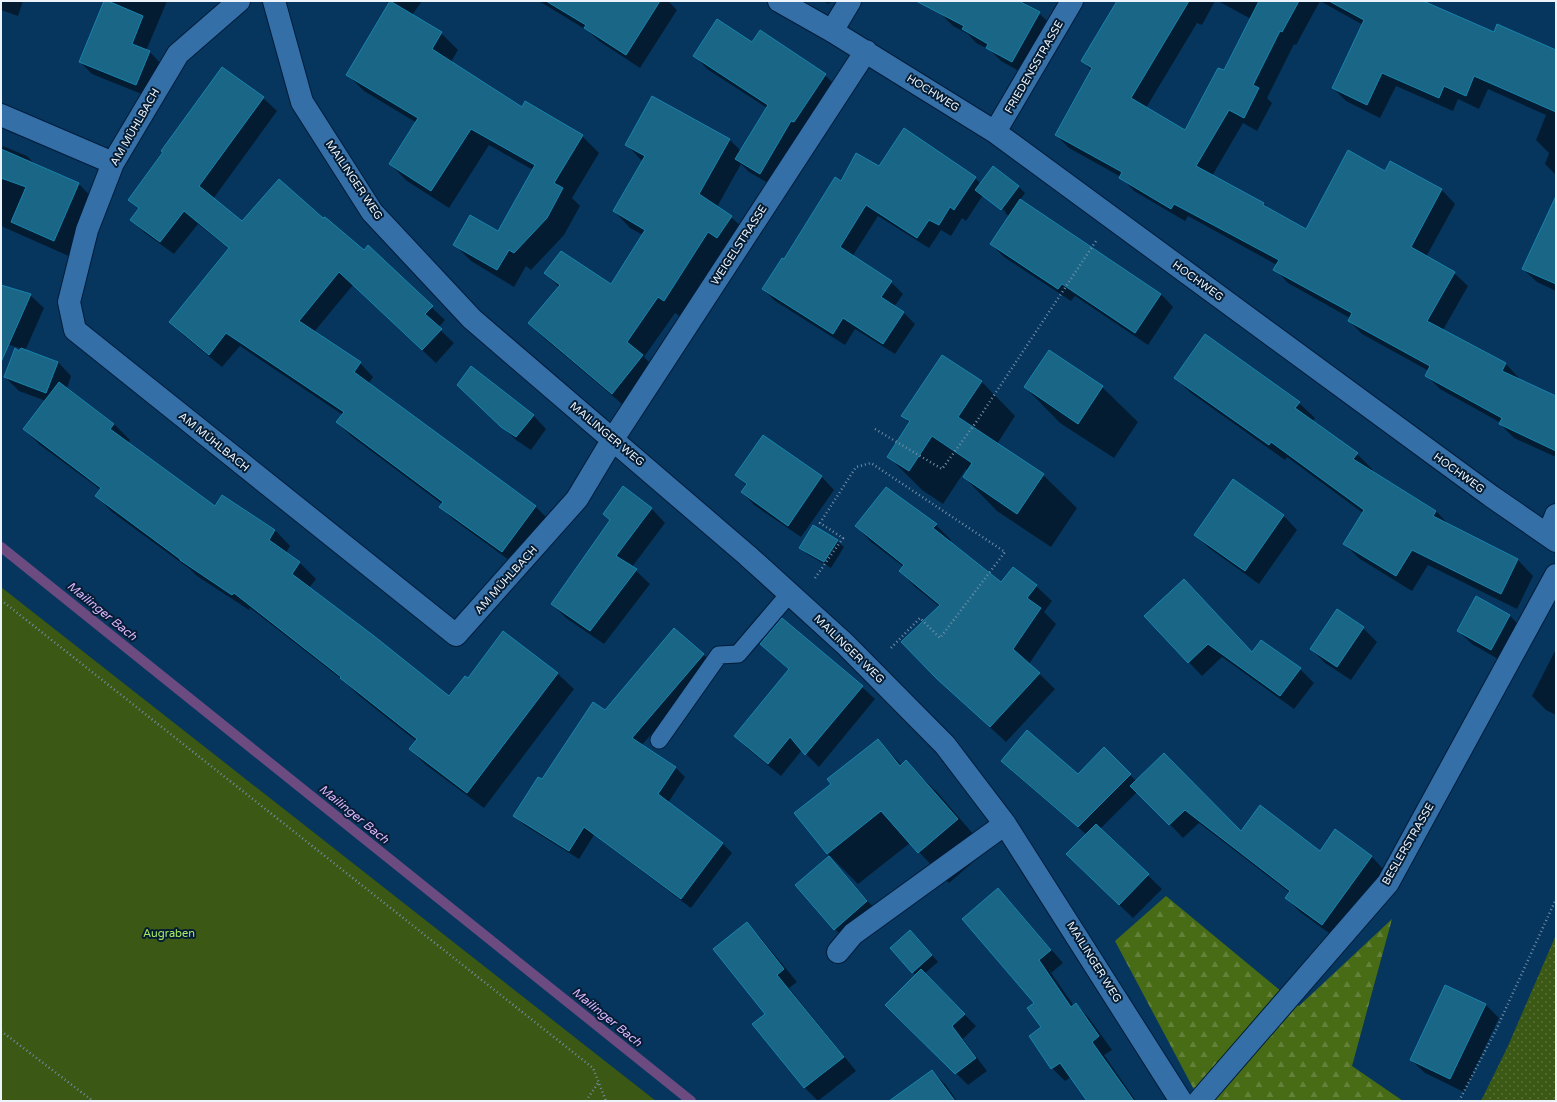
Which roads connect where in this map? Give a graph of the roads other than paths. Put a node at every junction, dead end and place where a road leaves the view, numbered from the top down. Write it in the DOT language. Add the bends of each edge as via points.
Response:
graph roads {
  1 [pos="239,1"];
  2 [pos="274,1"];
  3 [pos="779,1"];
  4 [pos="850,1"];
  5 [pos="1072,1"];
  6 [pos="832,31"];
  7 [pos="866,52"];
  8 [pos="1,115"];
  9 [pos="995,132"];
  10 [pos="113,163"];
  11 [pos="613,439"];
  12 [pos="1556,515"];
  13 [pos="1552,538"];
  14 [pos="1556,575"];
  15 [pos="794,597"];
  16 [pos="659,740"];
  17 [pos="1005,824"];
  18 [pos="838,952"];
  19 [pos="1181,1101"];
  20 [pos="1199,1101"];
  1 -- 10 [label="street, AM MÜHLBACH" via="178,54"];
  2 -- 11 [label="street, MAILINGER WEG" via="302,102 372,212 472,320"];
  3 -- 6 [label="street, HOCHWEG"];
  4 -- 6 [label="street"];
  5 -- 9 [label="street, FRIEDENSSTRASSE"];
  6 -- 7 [label="street, HOCHWEG"];
  7 -- 9 [label="street, HOCHWEG"];
  7 -- 11 [label="street, WEIGELSTRASSE"];
  8 -- 10 [label="street"];
  9 -- 13 [label="street, HOCHWEG"];
  10 -- 11 [label="street, AM MÜHLBACH" via="87,230 69,302 75,330 456,635 577,499"];
  11 -- 15 [label="street, MAILINGER WEG"];
  12 -- 13 [label="street"];
  14 -- 20 [label="street, BESLERSTRASSE" via="1388,883"];
  15 -- 16 [label="lane" via="738,654 719,655"];
  15 -- 17 [label="street, MAILINGER WEG" via="871,669 945,745"];
  17 -- 18 [label="street" via="853,934"];
  17 -- 19 [label="street, MAILINGER WEG"];
}
